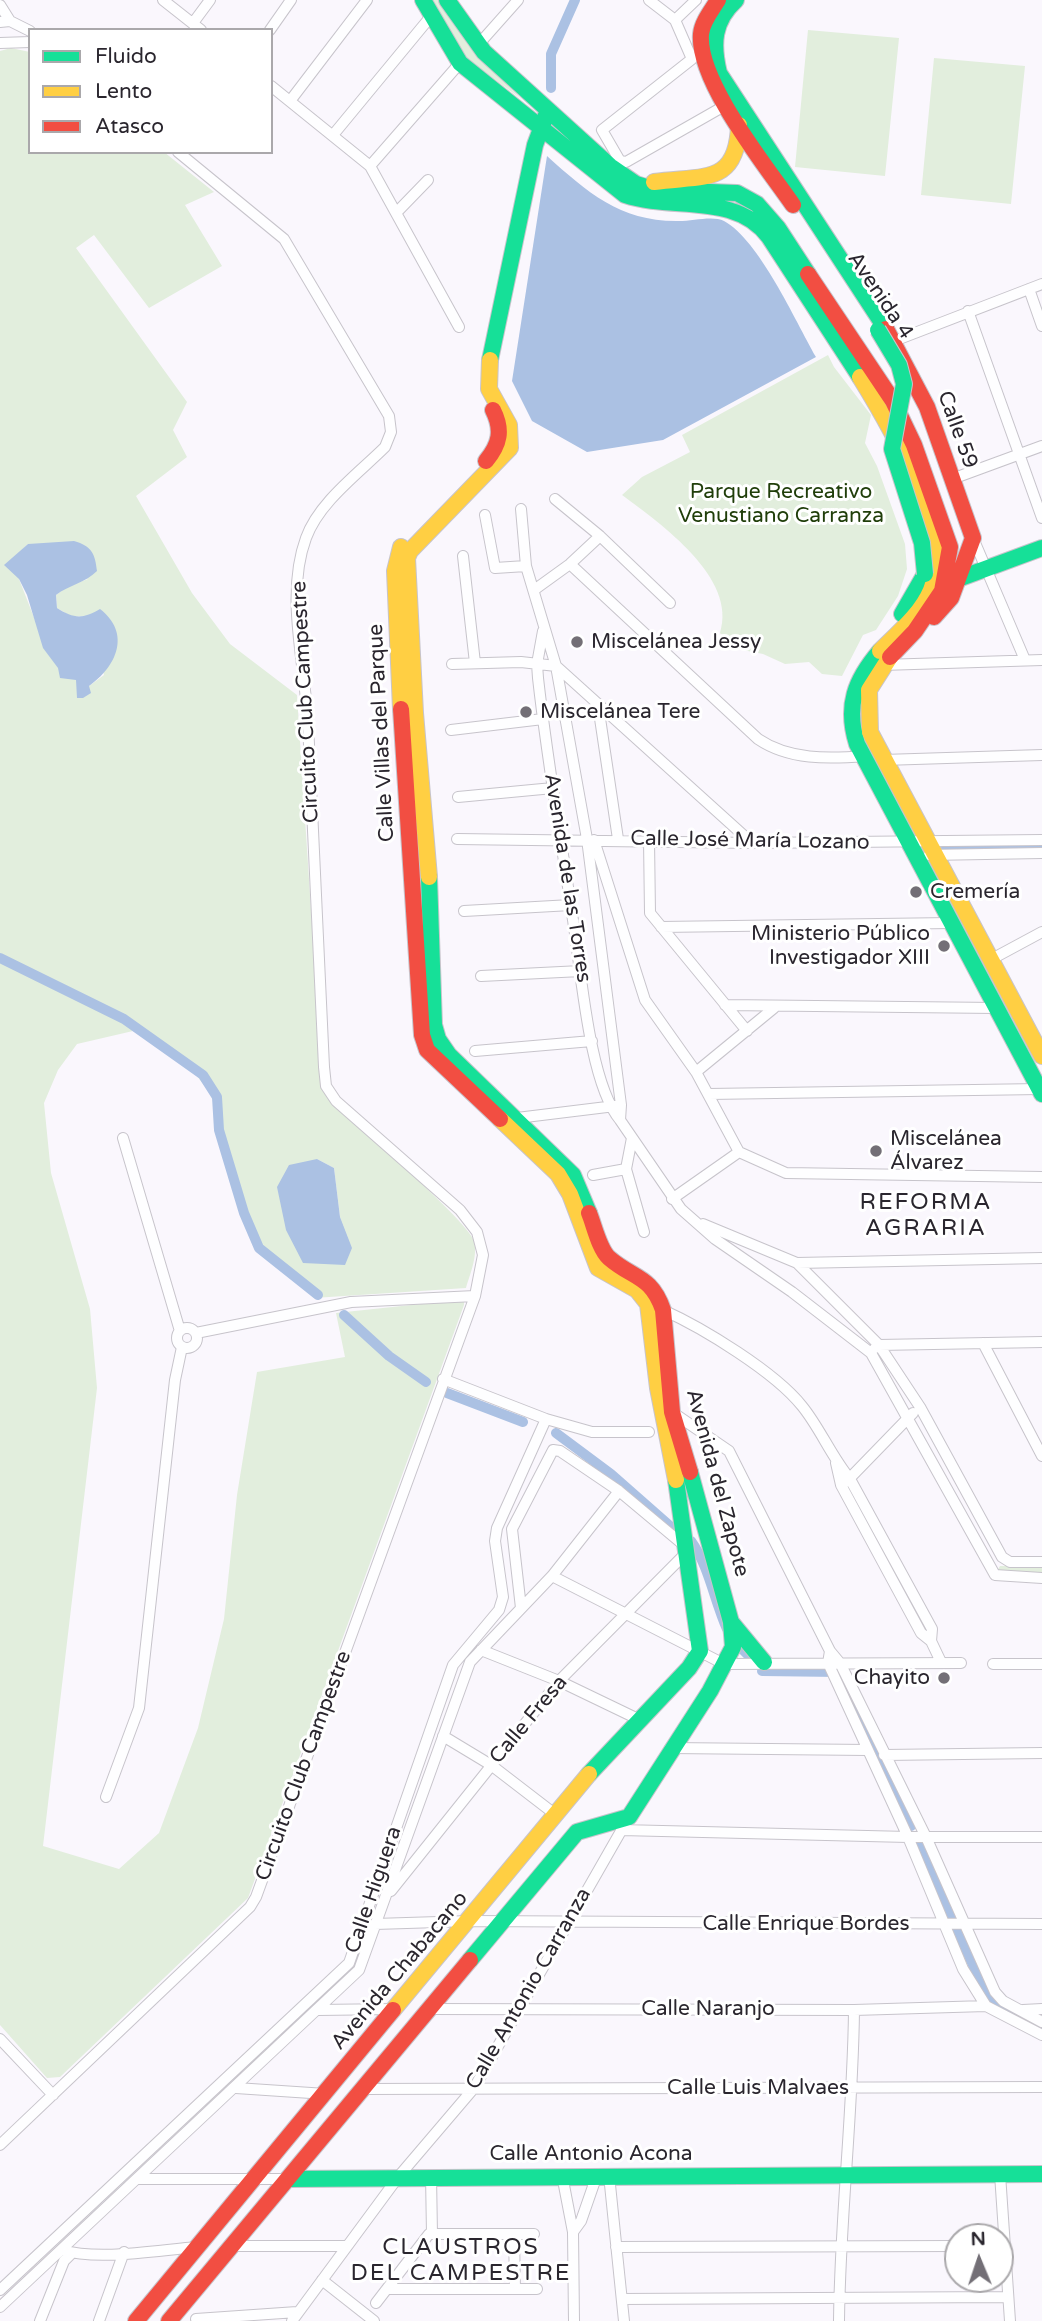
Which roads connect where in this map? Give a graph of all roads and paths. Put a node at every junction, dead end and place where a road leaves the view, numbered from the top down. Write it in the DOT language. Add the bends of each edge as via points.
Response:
graph roads {
  1 [pos="163,0"];
  2 [pos="210,0"];
  3 [pos="291,0"];
  4 [pos="367,0"];
  5 [pos="423,0"];
  6 [pos="447,0"];
  7 [pos="518,0"];
  8 [pos="649,0"];
  9 [pos="696,0"];
  10 [pos="736,0"];
  11 [pos="0,5"];
  12 [pos="720,8"];
  13 [pos="432,15"];
  14 [pos="674,20"];
  15 [pos="5,22"];
  16 [pos="197,27"];
  17 [pos="271,28"];
  18 [pos="28,30"];
  19 [pos="0,43"];
  20 [pos="28,43"];
  21 [pos="478,45"];
  22 [pos="460,64"];
  23 [pos="273,88"];
  24 [pos="290,101"];
  25 [pos="726,106"];
  26 [pos="541,116"];
  27 [pos="739,125"];
  28 [pos="333,135"];
  29 [pos="556,137"];
  30 [pos="535,145"];
  31 [pos="180,154"];
  32 [pos="370,166"];
  33 [pos="428,180"];
  34 [pos="636,184"];
  35 [pos="396,214"];
  36 [pos="505,278"];
  37 [pos="1042,284"];
  38 [pos="1028,289"];
  39 [pos="498,310"];
  40 [pos="968,311"];
  41 [pos="1042,326"];
  42 [pos="458,327"];
  43 [pos="894,341"];
  44 [pos="1042,446"];
  45 [pos="1020,455"];
  46 [pos="952,479"];
  47 [pos="555,499"];
  48 [pos="520,509"];
  49 [pos="485,515"];
  50 [pos="1042,518"];
  51 [pos="600,536"];
  52 [pos="972,538"];
  53 [pos="1042,548"];
  54 [pos="463,556"];
  55 [pos="570,564"];
  56 [pos="526,566"];
  57 [pos="985,569"];
  58 [pos="958,579"];
  59 [pos="534,590"];
  60 [pos="670,603"];
  61 [pos="543,631"];
  62 [pos="915,631"];
  63 [pos="892,640"];
  64 [pos="1025,660"];
  65 [pos="1042,660"];
  66 [pos="475,663"];
  67 [pos="452,664"];
  68 [pos="537,664"];
  69 [pos="882,665"];
  70 [pos="556,666"];
  71 [pos="598,705"];
  72 [pos="542,719"];
  73 [pos="451,730"];
  74 [pos="1042,755"];
  75 [pos="865,756"];
  76 [pos="883,760"];
  77 [pos="553,788"];
  78 [pos="458,797"];
  79 [pos="457,839"];
  80 [pos="560,839"];
  81 [pos="618,839"];
  82 [pos="590,840"];
  83 [pos="649,840"];
  84 [pos="1042,840"];
  85 [pos="752,843"];
  86 [pos="911,848"];
  87 [pos="930,848"];
  88 [pos="1042,853"];
  89 [pos="571,905"];
  90 [pos="464,911"];
  91 [pos="951,923"];
  92 [pos="661,927"];
  93 [pos="1042,932"];
  94 [pos="990,960"];
  95 [pos="581,971"];
  96 [pos="481,976"];
  97 [pos="725,1006"];
  98 [pos="996,1007"];
  99 [pos="774,1008"];
  100 [pos="747,1031"];
  101 [pos="1036,1031"];
  102 [pos="592,1041"];
  103 [pos="475,1051"];
  104 [pos="1042,1056"];
  105 [pos="696,1072"];
  106 [pos="1041,1091"];
  107 [pos="709,1094"];
  108 [pos="615,1106"];
  109 [pos="517,1118"];
  110 [pos="123,1138"];
  111 [pos="632,1138"];
  112 [pos="739,1152"];
  113 [pos="626,1169"];
  114 [pos="593,1175"];
  115 [pos="1042,1177"];
  116 [pos="672,1199"];
  117 [pos="694,1220"];
  118 [pos="645,1232"];
  119 [pos="1042,1258"];
  120 [pos="797,1263"];
  121 [pos="475,1296"];
  122 [pos="657,1313"];
  123 [pos="180,1331"];
  124 [pos="196,1334"];
  125 [pos="1042,1342"];
  126 [pos="983,1343"];
  127 [pos="182,1347"];
  128 [pos="875,1349"];
  129 [pos="443,1379"];
  130 [pos="920,1407"];
  131 [pos="672,1412"];
  132 [pos="908,1417"];
  133 [pos="546,1419"];
  134 [pos="649,1432"];
  135 [pos="1042,1456"];
  136 [pos="845,1482"];
  137 [pos="619,1491"];
  138 [pos="686,1550"];
  139 [pos="998,1551"];
  140 [pos="985,1559"];
  141 [pos="1042,1563"];
  142 [pos="552,1576"];
  143 [pos="1042,1578"];
  144 [pos="521,1608"];
  145 [pos="627,1614"];
  146 [pos="731,1622"];
  147 [pos="481,1650"];
  148 [pos="700,1651"];
  149 [pos="764,1662"];
  150 [pos="942,1662"];
  151 [pos="834,1663"];
  152 [pos="961,1663"];
  153 [pos="724,1664"];
  154 [pos="993,1664"];
  155 [pos="1042,1664"];
  156 [pos="559,1681"];
  157 [pos="638,1719"];
  158 [pos="443,1736"];
  159 [pos="670,1748"];
  160 [pos="868,1750"];
  161 [pos="1042,1753"];
  162 [pos="884,1755"];
  163 [pos="491,1765"];
  164 [pos="106,1797"];
  165 [pos="556,1815"];
  166 [pos="625,1824"];
  167 [pos="926,1837"];
  168 [pos="1042,1837"];
  169 [pos="908,1838"];
  170 [pos="385,1899"];
  171 [pos="470,1921"];
  172 [pos="502,1922"];
  173 [pos="570,1923"];
  174 [pos="375,1924"];
  175 [pos="965,1924"];
  176 [pos="1042,1924"];
  177 [pos="945,1926"];
  178 [pos="986,2006"];
  179 [pos="522,2008"];
  180 [pos="396,2009"];
  181 [pos="430,2009"];
  182 [pos="1042,2009"];
  183 [pos="317,2010"];
  184 [pos="854,2010"];
  185 [pos="1020,2010"];
  186 [pos="1042,2022"];
  187 [pos="1042,2035"];
  188 [pos="0,2039"];
  189 [pos="853,2087"];
  190 [pos="1042,2087"];
  191 [pos="236,2088"];
  192 [pos="474,2088"];
  193 [pos="363,2089"];
  194 [pos="326,2094"];
  195 [pos="53,2095"];
  196 [pos="0,2144"];
  197 [pos="1000,2174"];
  198 [pos="1042,2174"];
  199 [pos="562,2175"];
  200 [pos="603,2175"];
  201 [pos="845,2175"];
  202 [pos="399,2176"];
  203 [pos="431,2176"];
  204 [pos="139,2179"];
  205 [pos="288,2179"];
  206 [pos="253,2180"];
  207 [pos="567,2194"];
  208 [pos="588,2194"];
  209 [pos="1001,2223"];
  210 [pos="573,2232"];
  211 [pos="432,2234"];
  212 [pos="514,2234"];
  213 [pos="534,2234"];
  214 [pos="842,2244"];
  215 [pos="233,2246"];
  216 [pos="345,2246"];
  217 [pos="944,2246"];
  218 [pos="198,2247"];
  219 [pos="616,2247"];
  220 [pos="67,2252"];
  221 [pos="124,2252"];
  222 [pos="322,2280"];
  223 [pos="387,2289"];
  224 [pos="514,2289"];
  225 [pos="537,2289"];
  226 [pos="0,2290"];
  227 [pos="1006,2293"];
  228 [pos="840,2297"];
  229 [pos="1006,2297"];
  230 [pos="622,2299"];
  231 [pos="376,2303"];
  232 [pos="0,2307"];
  233 [pos="294,2316"];
  234 [pos="196,2319"];
  235 [pos="368,2319"];
  236 [pos="40,2321"];
  237 [pos="99,2321"];
  238 [pos="136,2321"];
  239 [pos="169,2321"];
  240 [pos="574,2321"];
  241 [pos="624,2321"];
  242 [pos="839,2321"];
  243 [pos="1010,2321"];
  1 -- 16 [label="street"];
  2 -- 16 [label="street"];
  3 -- 17 [label="street"];
  4 -- 24 [label="street"];
  5 -- 13 [label="main road"];
  6 -- 21 [label="main road"];
  7 -- 21 [label="street"];
  8 -- 14 [label="street"];
  9 -- 14 [label="street"];
  10 -- 12 [label="main road"];
  11 -- 15 [label="street"];
  12 -- 25 [label="main road, Avenida 4" via="701,33 701,47"];
  12 -- 43 [label="main road, Avenida 4" via="712,47 719,73"];
  13 -- 22 [label="main road"];
  13 -- 28 [label="street"];
  14 -- 25 [label="street" via="692,55 690,63 602,130 620,161 626,162"];
  15 -- 18 [label="street"];
  19 -- 20 [label="street"];
  21 -- 26 [label="main road"];
  22 -- 26 [label="main road"];
  22 -- 32 [label="street"];
  23 -- 24 [label="street"];
  24 -- 28 [label="street"];
  25 -- 27 [label="main road, Avenida 4"];
  26 -- 29 [label="main road"];
  26 -- 30 [label="main road, Calle Villas del Parque"];
  26 -- 34 [label="main road"];
  26 -- 36 [label="main road, Calle Villas del Parque"];
  27 -- 34 [label="main road" via="736,161 720,173"];
  27 -- 63 [label="main road, Avenida 4, bridge" via="878,330 902,373 904,401 891,440 893,457 926,552 925,574"];
  28 -- 32 [label="street"];
  29 -- 30 [label="main road"];
  29 -- 63 [label="main road" via="625,195 642,203 730,209 754,219 820,313 883,412 906,460 935,549 933,587"];
  30 -- 36 [label="main road, Calle Villas del Parque"];
  31 -- 121 [label="street, Circuito Club Campestre" via="284,239 389,416 391,432 385,447 317,516 299,565 324,1068 326,1086 336,1101 460,1210 478,1232 483,1255"];
  32 -- 35 [label="street"];
  33 -- 35 [label="street"];
  34 -- 62 [label="main road" via="656,190 737,193 757,204 778,228 893,401 914,445 950,547 942,591"];
  35 -- 42 [label="street"];
  36 -- 39 [label="main road, Calle Villas del Parque"];
  37 -- 38 [label="street"];
  38 -- 40 [label="street"];
  38 -- 41 [label="street"];
  39 -- 109 [label="main road, Calle Villas del Parque" via="489,385 511,423 510,448 410,551 407,572 432,913 434,1025 449,1055"];
  39 -- 122 [label="main road, Calle Villas del Parque" via="481,386 499,420 498,448 407,540 397,556 395,571 422,1035 426,1050 558,1174 598,1268 644,1295"];
  40 -- 43 [label="street"];
  40 -- 45 [label="street"];
  43 -- 46 [label="main road, Calle 59" via="914,376"];
  44 -- 45 [label="street"];
  45 -- 46 [label="street"];
  45 -- 50 [label="street"];
  46 -- 52 [label="main road, Calle 59"];
  47 -- 51 [label="street"];
  48 -- 56 [label="street, Avenida de las Torres"];
  49 -- 56 [label="street" via="495,568"];
  51 -- 55 [label="street"];
  51 -- 60 [label="street"];
  52 -- 57 [label="street, Calle 59"];
  52 -- 58 [label="main road"];
  53 -- 57 [label="main road"];
  54 -- 66 [label="street"];
  55 -- 59 [label="street"];
  55 -- 75 [label="street" via="758,739 794,755"];
  56 -- 59 [label="street, Avenida de las Torres"];
  57 -- 58 [label="main road"];
  57 -- 64 [label="street, Calle 59"];
  58 -- 62 [label="main road" via="951,598"];
  59 -- 61 [label="street, Avenida de las Torres"];
  61 -- 68 [label="street, Avenida de las Torres"];
  61 -- 70 [label="street, Avenida de las Torres"];
  62 -- 69 [label="main road"];
  63 -- 75 [label="main road" via="853,691 851,722"];
  64 -- 65 [label="street"];
  64 -- 69 [label="street"];
  66 -- 67 [label="street"];
  66 -- 68 [label="street"];
  68 -- 70 [label="street"];
  68 -- 72 [label="street, Avenida de las Torres"];
  69 -- 76 [label="main road" via="867,704 870,732"];
  70 -- 71 [label="street"];
  70 -- 82 [label="street, Avenida de las Torres"];
  71 -- 81 [label="street"];
  71 -- 85 [label="street"];
  72 -- 73 [label="street"];
  72 -- 77 [label="street, Avenida de las Torres"];
  74 -- 76 [label="street"];
  75 -- 86 [label="main road"];
  76 -- 87 [label="main road"];
  77 -- 78 [label="street"];
  77 -- 80 [label="street, Avenida de las Torres"];
  79 -- 80 [label="street, Calle José María Lozano"];
  80 -- 82 [label="street, Calle José María Lozano"];
  80 -- 89 [label="street, Avenida de las Torres"];
  81 -- 82 [label="street, Calle José María Lozano"];
  81 -- 83 [label="street, Calle José María Lozano"];
  82 -- 105 [label="street" via="645,1000"];
  82 -- 108 [label="street, Avenida de las Torres"];
  83 -- 85 [label="street, Calle José María Lozano"];
  83 -- 92 [label="street" via="648,908"];
  84 -- 87 [label="street, Calle José María Lozano"];
  85 -- 86 [label="street, Calle José María Lozano"];
  86 -- 87 [label="street, Calle José María Lozano"];
  86 -- 91 [label="main road"];
  87 -- 88 [label="street, Calle José María Lozano"];
  87 -- 94 [label="main road"];
  89 -- 90 [label="street"];
  89 -- 95 [label="street, Avenida de las Torres"];
  91 -- 92 [label="street"];
  91 -- 98 [label="main road"];
  92 -- 97 [label="street"];
  93 -- 94 [label="street"];
  94 -- 101 [label="main road"];
  95 -- 96 [label="street"];
  95 -- 102 [label="street, Avenida de las Torres"];
  97 -- 99 [label="street"];
  97 -- 100 [label="street"];
  98 -- 99 [label="street"];
  98 -- 106 [label="main road"];
  99 -- 100 [label="street"];
  100 -- 105 [label="street"];
  101 -- 104 [label="main road"];
  102 -- 103 [label="street"];
  102 -- 108 [label="street, Avenida de las Torres"];
  105 -- 107 [label="street"];
  106 -- 107 [label="street"];
  107 -- 112 [label="street"];
  108 -- 109 [label="street"];
  108 -- 111 [label="street, Avenida de las Torres"];
  109 -- 122 [label="main road, Calle Villas del Parque" via="573,1175 599,1243 607,1256 647,1281 658,1294"];
  110 -- 123 [label="street"];
  111 -- 113 [label="street"];
  111 -- 116 [label="street, Avenida de las Torres"];
  112 -- 115 [label="street" via="786,1173"];
  112 -- 116 [label="street"];
  113 -- 114 [label="street"];
  113 -- 118 [label="street"];
  116 -- 117 [label="street, Avenida de las Torres"];
  117 -- 120 [label="street"];
  117 -- 128 [label="street, Avenida de las Torres"];
  119 -- 120 [label="street"];
  120 -- 128 [label="street"];
  121 -- 124 [label="street" via="351,1302"];
  121 -- 129 [label="street, Circuito Club Campestre"];
  122 -- 131 [label="main road, Avenida del Zapote"];
  122 -- 136 [label="street" via="683,1319 780,1384 802,1405"];
  122 -- 138 [label="main road, Avenida del Zapote" via="653,1353"];
  123 -- 124 [label="street" via="190,1329"];
  123 -- 127 [label="street" via="177,1339"];
  124 -- 127 [label="street" via="194,1346"];
  125 -- 126 [label="street"];
  126 -- 128 [label="street"];
  126 -- 135 [label="street"];
  127 -- 164 [label="street" via="139,1708"];
  128 -- 130 [label="street"];
  128 -- 132 [label="street"];
  129 -- 133 [label="street"];
  129 -- 195 [label="street, Circuito Club Campestre" via="270,1864 250,1907"];
  130 -- 132 [label="street"];
  130 -- 139 [label="street"];
  131 -- 146 [label="main road, Avenida del Zapote"];
  131 -- 151 [label="street" via="729,1451"];
  132 -- 136 [label="street"];
  132 -- 140 [label="street"];
  133 -- 134 [label="street" via="592,1432"];
  133 -- 226 [label="street, Calle Higuera" via="497,1528 503,1598 499,1610 453,1665 349,1963"];
  136 -- 150 [label="street" via="921,1633"];
  137 -- 138 [label="street"];
  137 -- 142 [label="street, Calle Higuera"];
  137 -- 144 [label="street" via="553,1450 512,1529"];
  138 -- 145 [label="street, Calle Fresa"];
  138 -- 148 [label="main road, Avenida del Zapote"];
  139 -- 140 [label="street"];
  139 -- 141 [label="street" via="1010,1562"];
  140 -- 143 [label="street" via="999,1577"];
  142 -- 144 [label="street, Calle Higuera"];
  142 -- 145 [label="street"];
  144 -- 147 [label="street, Calle Higuera"];
  145 -- 148 [label="street"];
  145 -- 156 [label="street, Calle Fresa"];
  146 -- 149 [label="main road"];
  146 -- 153 [label="main road, Avenida del Zapote" via="733,1647"];
  147 -- 156 [label="street"];
  147 -- 158 [label="street, Calle Higuera" via="470,1662"];
  148 -- 153 [label="street"];
  148 -- 157 [label="main road, Avenida Chabacano"];
  149 -- 151 [label="street"];
  149 -- 153 [label="street"];
  150 -- 151 [label="street"];
  150 -- 152 [label="street"];
  151 -- 160 [label="street"];
  151 -- 162 [label="street"];
  153 -- 159 [label="main road"];
  154 -- 155 [label="street"];
  156 -- 157 [label="street"];
  156 -- 163 [label="street, Calle Fresa"];
  157 -- 165 [label="main road, Avenida Chabacano"];
  158 -- 163 [label="street"];
  158 -- 170 [label="street, Calle Higuera"];
  159 -- 160 [label="street"];
  159 -- 166 [label="main road"];
  160 -- 169 [label="street"];
  161 -- 162 [label="street"];
  162 -- 167 [label="street"];
  163 -- 165 [label="street"];
  163 -- 170 [label="street, Calle Fresa"];
  165 -- 171 [label="main road, Avenida Chabacano"];
  166 -- 169 [label="street"];
  166 -- 172 [label="main road" via="577,1832"];
  166 -- 173 [label="street, Calle Antonio Carranza"];
  167 -- 168 [label="street"];
  167 -- 169 [label="street"];
  167 -- 175 [label="street"];
  169 -- 177 [label="street"];
  170 -- 174 [label="street, Calle Higuera"];
  171 -- 172 [label="street, Calle Enrique Bordes"];
  171 -- 174 [label="street, Calle Enrique Bordes"];
  171 -- 180 [label="main road, Avenida Chabacano"];
  172 -- 173 [label="street, Calle Enrique Bordes"];
  172 -- 181 [label="main road"];
  173 -- 177 [label="street, Calle Enrique Bordes"];
  173 -- 179 [label="street, Calle Antonio Carranza"];
  174 -- 183 [label="street, Calle Higuera" via="359,1970"];
  175 -- 176 [label="street, Calle Enrique Bordes"];
  175 -- 177 [label="street, Calle Enrique Bordes"];
  175 -- 185 [label="street" via="995,1992"];
  177 -- 178 [label="street" via="963,1969"];
  178 -- 184 [label="street, Calle Naranjo"];
  178 -- 187 [label="street"];
  179 -- 181 [label="street, Calle Naranjo"];
  179 -- 184 [label="street, Calle Naranjo"];
  179 -- 192 [label="street, Calle Antonio Carranza"];
  180 -- 183 [label="street"];
  180 -- 194 [label="main road, Avenida Chabacano"];
  181 -- 193 [label="main road"];
  182 -- 185 [label="street"];
  183 -- 191 [label="street, Calle Higuera"];
  184 -- 189 [label="street"];
  185 -- 186 [label="street"];
  188 -- 195 [label="street"];
  189 -- 190 [label="street, Calle Luis Malvaes"];
  189 -- 192 [label="street, Calle Luis Malvaes"];
  189 -- 201 [label="street"];
  191 -- 194 [label="street"];
  191 -- 204 [label="street, Calle Higuera"];
  192 -- 193 [label="street, Calle Luis Malvaes"];
  192 -- 202 [label="street, Calle Antonio Carranza"];
  193 -- 205 [label="main road"];
  194 -- 206 [label="main road, Avenida Chabacano"];
  195 -- 196 [label="street, Circuito Club Campestre"];
  197 -- 198 [label="main road, Calle Antonio Acona"];
  197 -- 201 [label="main road, Calle Antonio Acona"];
  197 -- 209 [label="street"];
  199 -- 200 [label="main road, Calle Antonio Acona"];
  199 -- 203 [label="main road, Calle Antonio Acona"];
  199 -- 207 [label="street"];
  200 -- 201 [label="main road, Calle Antonio Acona"];
  200 -- 208 [label="street"];
  200 -- 219 [label="street"];
  201 -- 214 [label="street"];
  202 -- 203 [label="main road, Calle Antonio Acona"];
  202 -- 205 [label="main road, Calle Antonio Acona"];
  202 -- 216 [label="street, Calle Antonio Carranza"];
  203 -- 211 [label="street"];
  204 -- 206 [label="street, Calle Antonio Acona"];
  204 -- 220 [label="street, Calle Higuera"];
  205 -- 206 [label="street, Calle Antonio Acona"];
  205 -- 215 [label="main road"];
  206 -- 218 [label="main road, Avenida Chabacano"];
  207 -- 208 [label="street"];
  207 -- 210 [label="street"];
  208 -- 210 [label="street"];
  210 -- 240 [label="street"];
  211 -- 212 [label="street"];
  211 -- 223 [label="street" via="425,2237"];
  212 -- 213 [label="street"];
  212 -- 224 [label="street"];
  214 -- 217 [label="street"];
  214 -- 219 [label="street"];
  214 -- 228 [label="street"];
  215 -- 216 [label="street"];
  215 -- 239 [label="main road"];
  216 -- 222 [label="street, Calle Antonio Carranza"];
  218 -- 221 [label="street"];
  218 -- 238 [label="main road, Avenida Chabacano"];
  219 -- 230 [label="street"];
  220 -- 221 [label="street"];
  220 -- 232 [label="street, Calle Higuera"];
  220 -- 236 [label="street"];
  221 -- 237 [label="street"];
  222 -- 233 [label="street, Calle Antonio Carranza"];
  222 -- 235 [label="street"];
  223 -- 224 [label="street"];
  223 -- 231 [label="street"];
  224 -- 225 [label="street"];
  227 -- 229 [label="street"];
  228 -- 229 [label="street"];
  228 -- 230 [label="street"];
  228 -- 242 [label="street"];
  229 -- 243 [label="street"];
  230 -- 241 [label="street"];
  233 -- 234 [label="street"];
}
